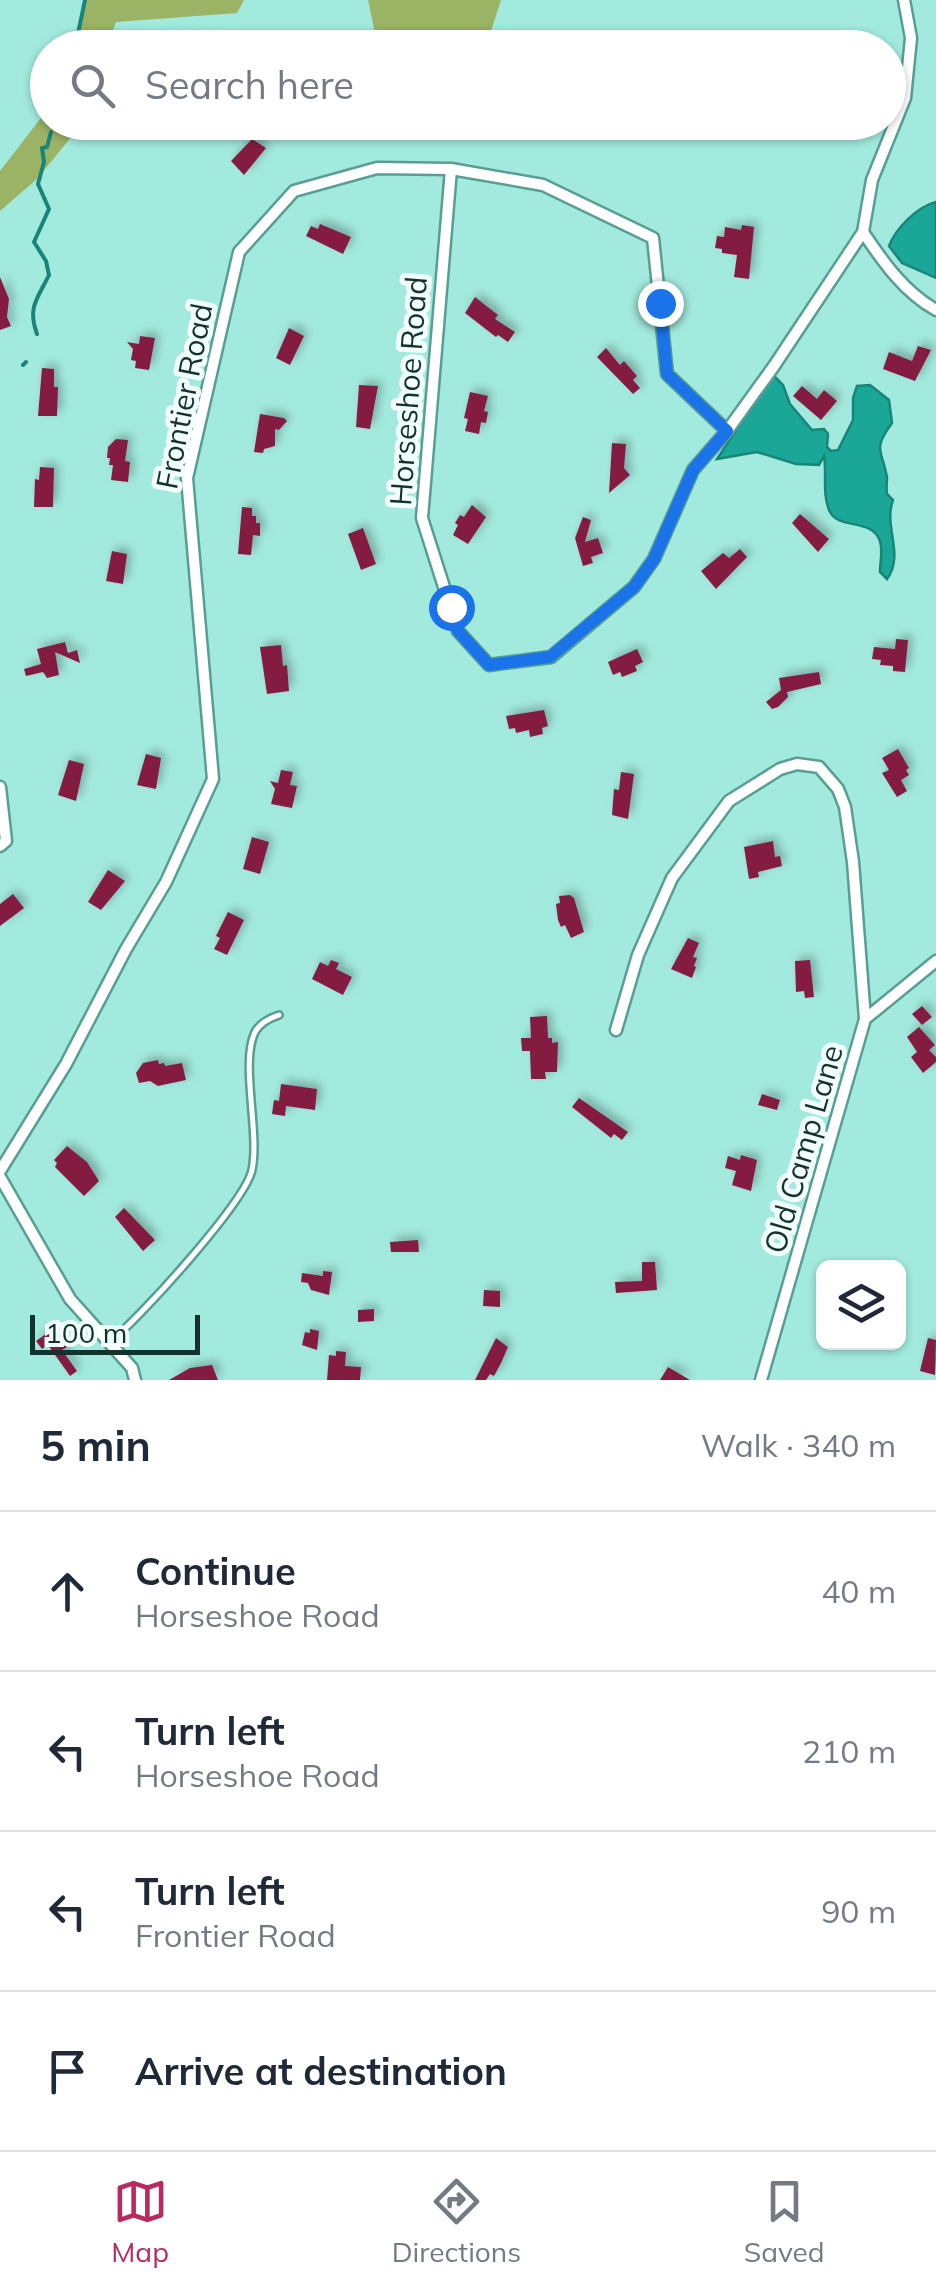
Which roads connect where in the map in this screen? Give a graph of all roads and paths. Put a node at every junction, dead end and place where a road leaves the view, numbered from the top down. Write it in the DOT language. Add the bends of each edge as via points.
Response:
graph roads {
  1 [pos="904,0"];
  2 [pos="906,81"];
  3 [pos="888,140"];
  4 [pos="451,170"];
  5 [pos="863,232"];
  6 [pos="936,310"];
  7 [pos="727,431"];
  8 [pos="0,787"];
  9 [pos="0,846"];
  10 [pos="936,961"];
  11 [pos="279,1014"];
  12 [pos="865,1019"];
  13 [pos="616,1030"];
  14 [pos="0,1174"];
  15 [pos="109,1342"];
  16 [pos="136,1380"];
  17 [pos="762,1380"];
  1 -- 2 [label="street" via="911,38"];
  3 -- 5 [label="street"];
  4 -- 7 [label="street, Frontier Road" via="543,185 653,238 667,374"];
  4 -- 7 [label="street, Horseshoe Road" via="422,518 458,631 489,665 550,657 634,587 654,559 693,470"];
  4 -- 14 [label="street, Frontier Road" via="377,168 294,191 239,252 186,478 214,779 166,882"];
  5 -- 6 [label="street" via="887,268"];
  5 -- 7 [label="street, Horseshoe Road"];
  8 -- 9 [label="street" via="6,840"];
  10 -- 12 [label="street, Old Camp Lane"];
  11 -- 15 [label="lane" via="260,1026 252,1046 254,1138 247,1186 134,1323"];
  12 -- 13 [label="street" via="845,807 820,767 797,764 729,801 672,878 638,955"];
  12 -- 17 [label="street, Old Camp Lane"];
  14 -- 15 [label="street" via="70,1299"];
  15 -- 16 [label="street"];
}
